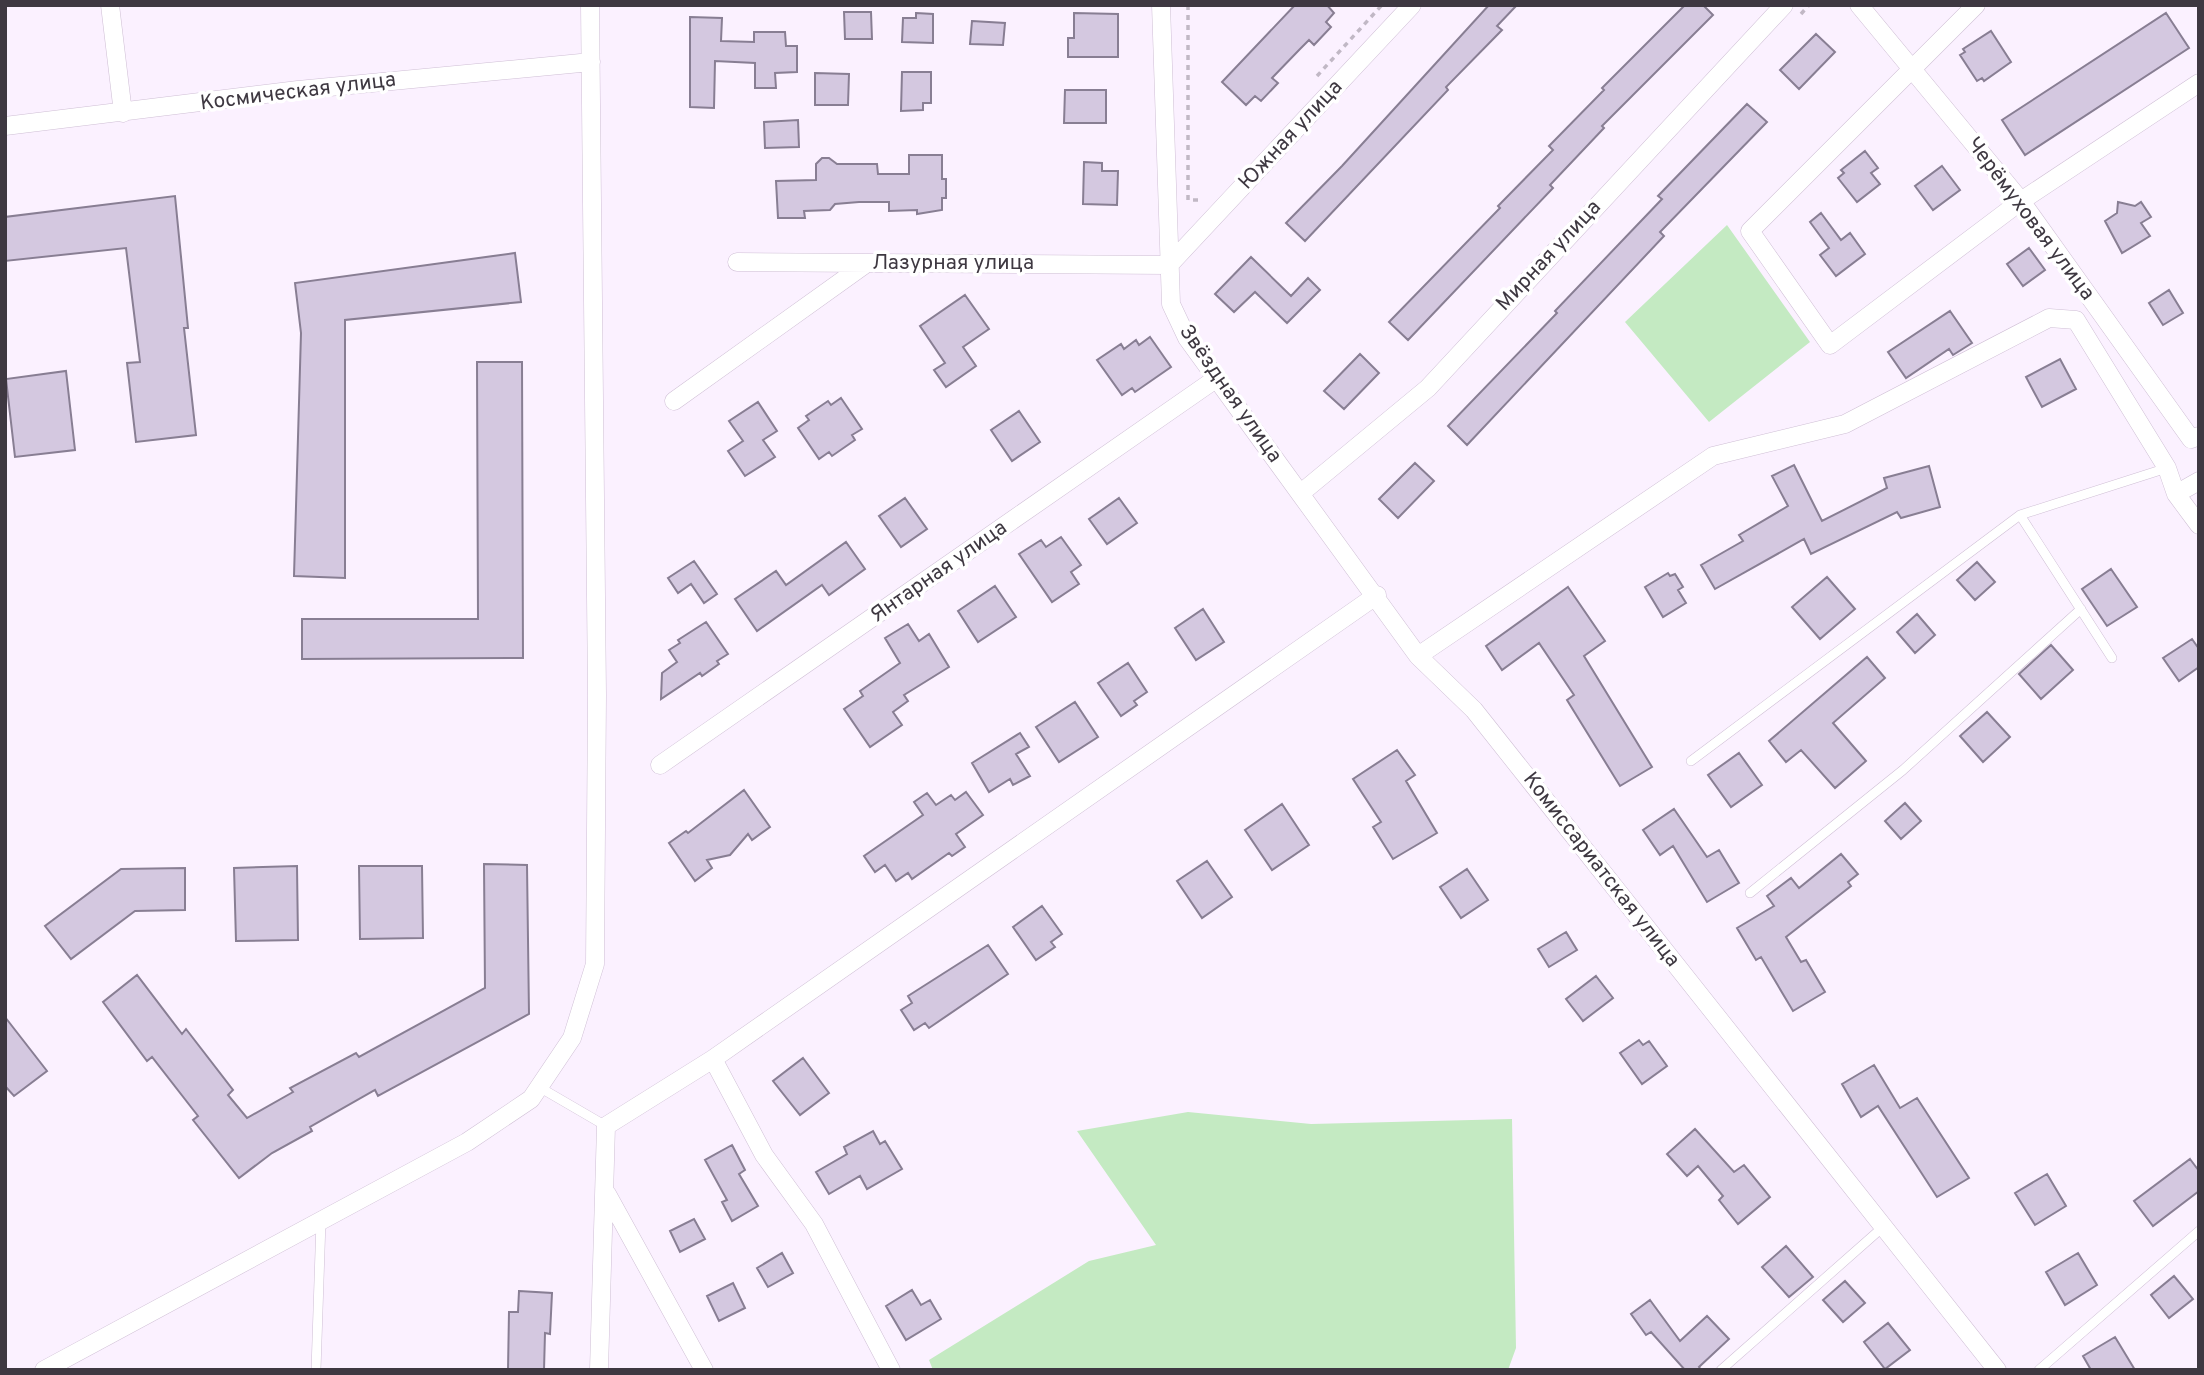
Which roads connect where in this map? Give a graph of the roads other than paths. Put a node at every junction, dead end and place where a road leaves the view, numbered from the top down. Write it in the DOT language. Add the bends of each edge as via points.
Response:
graph roads {
  1 [pos="110,5"];
  2 [pos="590,5"];
  3 [pos="1161,5"];
  4 [pos="1412,5"];
  5 [pos="1784,5"];
  6 [pos="1859,5"];
  7 [pos="1976,5"];
  8 [pos="591,62"];
  9 [pos="1912,70"];
  10 [pos="2199,83"];
  11 [pos="123,113"];
  12 [pos="5,126"];
  13 [pos="2021,201"];
  14 [pos="737,262"];
  15 [pos="867,263"];
  16 [pos="1169,265"];
  17 [pos="1217,379"];
  18 [pos="674,401"];
  19 [pos="2195,437"];
  20 [pos="2167,468"];
  21 [pos="2199,481"];
  22 [pos="1301,494"];
  23 [pos="2176,494"];
  24 [pos="2020,515"];
  25 [pos="2199,525"];
  26 [pos="1377,595"];
  27 [pos="2081,609"];
  28 [pos="1418,656"];
  29 [pos="2112,658"];
  30 [pos="1691,761"];
  31 [pos="660,765"];
  32 [pos="1750,893"];
  33 [pos="713,1059"];
  34 [pos="539,1087"];
  35 [pos="606,1126"];
  36 [pos="605,1191"];
  37 [pos="321,1221"];
  38 [pos="1883,1227"];
  39 [pos="2199,1231"];
  40 [pos="44,1370"];
  41 [pos="316,1370"];
  42 [pos="599,1370"];
  43 [pos="704,1370"];
  44 [pos="891,1370"];
  45 [pos="1721,1370"];
  46 [pos="1997,1370"];
  47 [pos="2039,1370"];
  1 -- 11 [label="street"];
  2 -- 8 [label="street"];
  3 -- 16 [label="street, Звёздная улица"];
  4 -- 16 [label="street, Южная улица"];
  5 -- 22 [label="street, Мирная улица" via="1428,388"];
  6 -- 9 [label="street, Черёмуховая улица"];
  7 -- 9 [label="street"];
  8 -- 11 [label="street, Космическая улица" via="298,90"];
  8 -- 34 [label="street" via="595,964 572,1038"];
  9 -- 13 [label="street, Черёмуховая улица"];
  9 -- 13 [label="street" via="1750,232 1830,345"];
  10 -- 13 [label="street"];
  11 -- 12 [label="street, Космическая улица"];
  13 -- 19 [label="street, Черёмуховая улица"];
  14 -- 15 [label="street, Лазурная улица"];
  15 -- 16 [label="street, Лазурная улица"];
  15 -- 18 [label="street"];
  16 -- 17 [label="street, Звёздная улица" via="1171,303 1187,338"];
  17 -- 22 [label="street, Звёздная улица"];
  17 -- 31 [label="street, Янтарная улица"];
  20 -- 23 [label="street"];
  20 -- 24 [label="lane"];
  20 -- 28 [label="street" via="2076,320 2049,318 1845,424 1713,456"];
  21 -- 23 [label="street"];
  22 -- 26 [label="street, Звёздная улица"];
  23 -- 25 [label="street"];
  24 -- 27 [label="lane"];
  24 -- 30 [label="lane"];
  26 -- 28 [label="street, Звёздная улица"];
  26 -- 33 [label="street"];
  27 -- 29 [label="lane"];
  27 -- 32 [label="lane" via="1903,770"];
  28 -- 38 [label="street, Комиссариатская улица" via="1474,710"];
  33 -- 35 [label="street"];
  33 -- 44 [label="street" via="764,1156 814,1224"];
  34 -- 35 [label="lane"];
  34 -- 37 [label="street" via="531,1099 467,1142"];
  35 -- 36 [label="street"];
  36 -- 42 [label="street"];
  36 -- 43 [label="street"];
  37 -- 40 [label="street"];
  37 -- 41 [label="lane"];
  38 -- 45 [label="lane"];
  38 -- 46 [label="street, Комиссариатская улица"];
  39 -- 47 [label="lane"];
}
